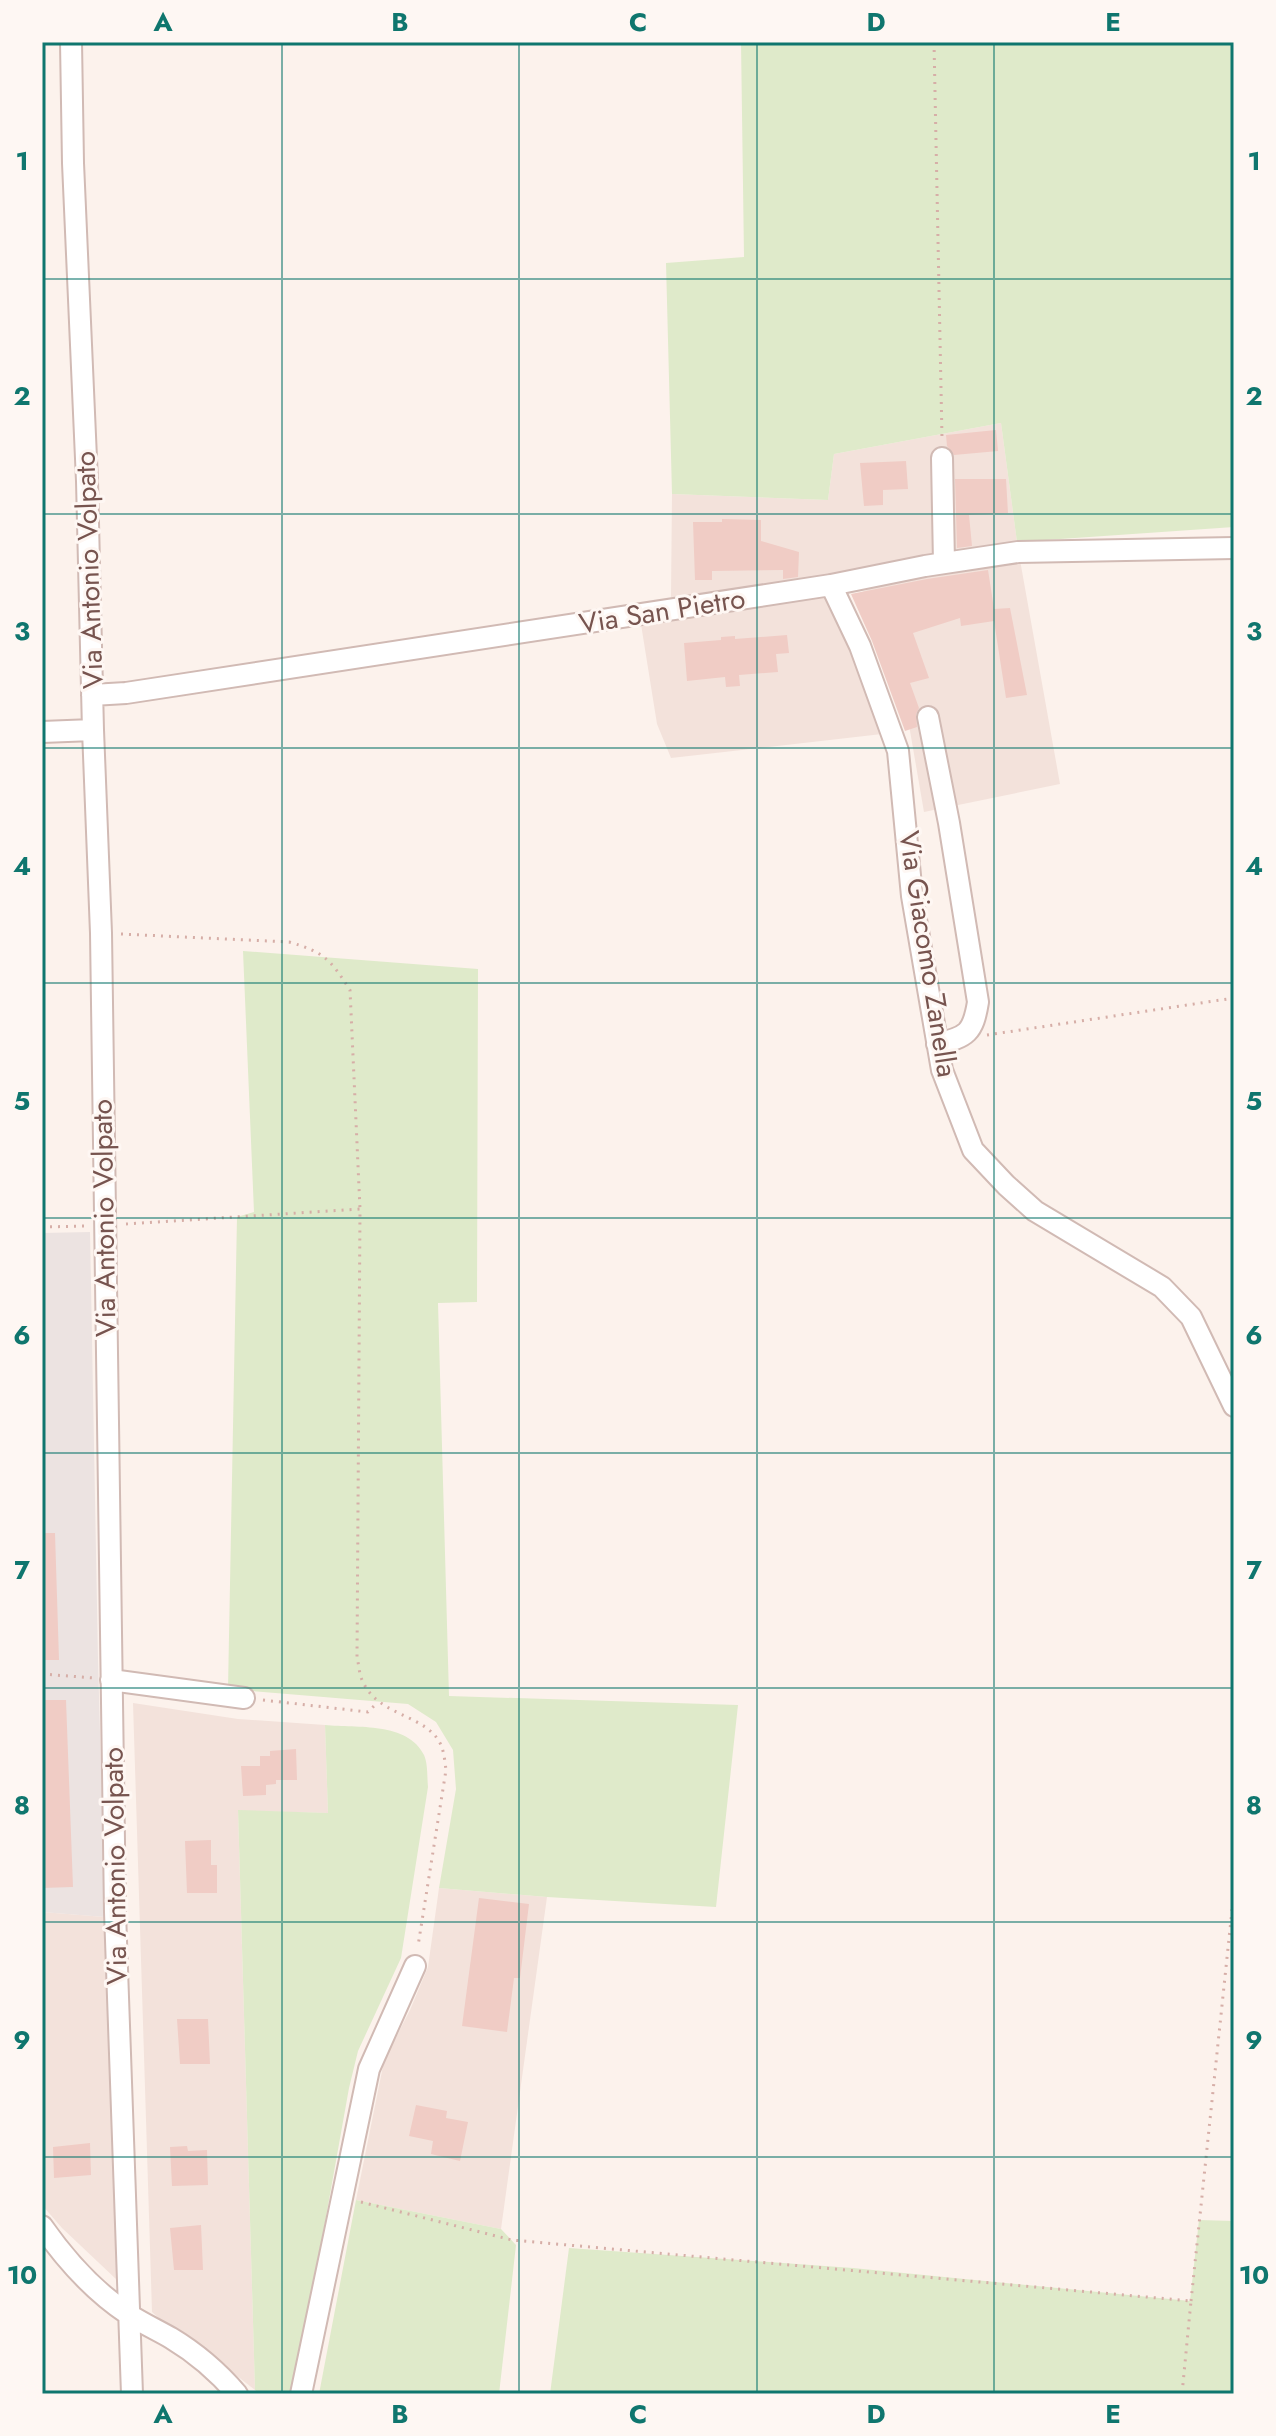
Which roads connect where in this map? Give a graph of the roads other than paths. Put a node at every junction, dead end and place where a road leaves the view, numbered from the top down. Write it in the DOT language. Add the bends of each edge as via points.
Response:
graph roads {
  1 [pos="71,42"];
  2 [pos="944,463"];
  3 [pos="1234,548"];
  4 [pos="944,563"];
  5 [pos="831,585"];
  6 [pos="92,695"];
  7 [pos="928,717"];
  8 [pos="93,730"];
  9 [pos="42,732"];
  10 [pos="937,1044"];
  11 [pos="1234,1406"];
  12 [pos="111,1680"];
  13 [pos="244,1698"];
  14 [pos="415,1966"];
  15 [pos="42,2226"];
  16 [pos="129,2315"];
  17 [pos="132,2394"];
  18 [pos="237,2394"];
  19 [pos="301,2394"];
  1 -- 6 [label="street, Via Antonio Volpato"];
  2 -- 4 [label="street"];
  3 -- 4 [label="street, Via San Pietro" via="1018,552"];
  4 -- 5 [label="street, Via San Pietro"];
  5 -- 6 [label="street, Via San Pietro"];
  5 -- 10 [label="street, Via Giacomo Zanella" via="860,646 898,751 912,896"];
  6 -- 8 [label="street, Via Antonio Volpato"];
  7 -- 10 [label="street" via="978,1002 971,1028 959,1039"];
  8 -- 9 [label="street"];
  8 -- 12 [label="street, Via Antonio Volpato" via="101,933"];
  10 -- 11 [label="street, Via Giacomo Zanella" via="973,1150 1035,1211 1162,1287 1191,1317"];
  12 -- 13 [label="street"];
  12 -- 16 [label="street, Via Antonio Volpato"];
  14 -- 19 [label="street" via="369,2069"];
  15 -- 16 [label="street" via="74,2266"];
  16 -- 17 [label="street, Via Antonio Volpato"];
  16 -- 18 [label="street" via="196,2355"];
}
